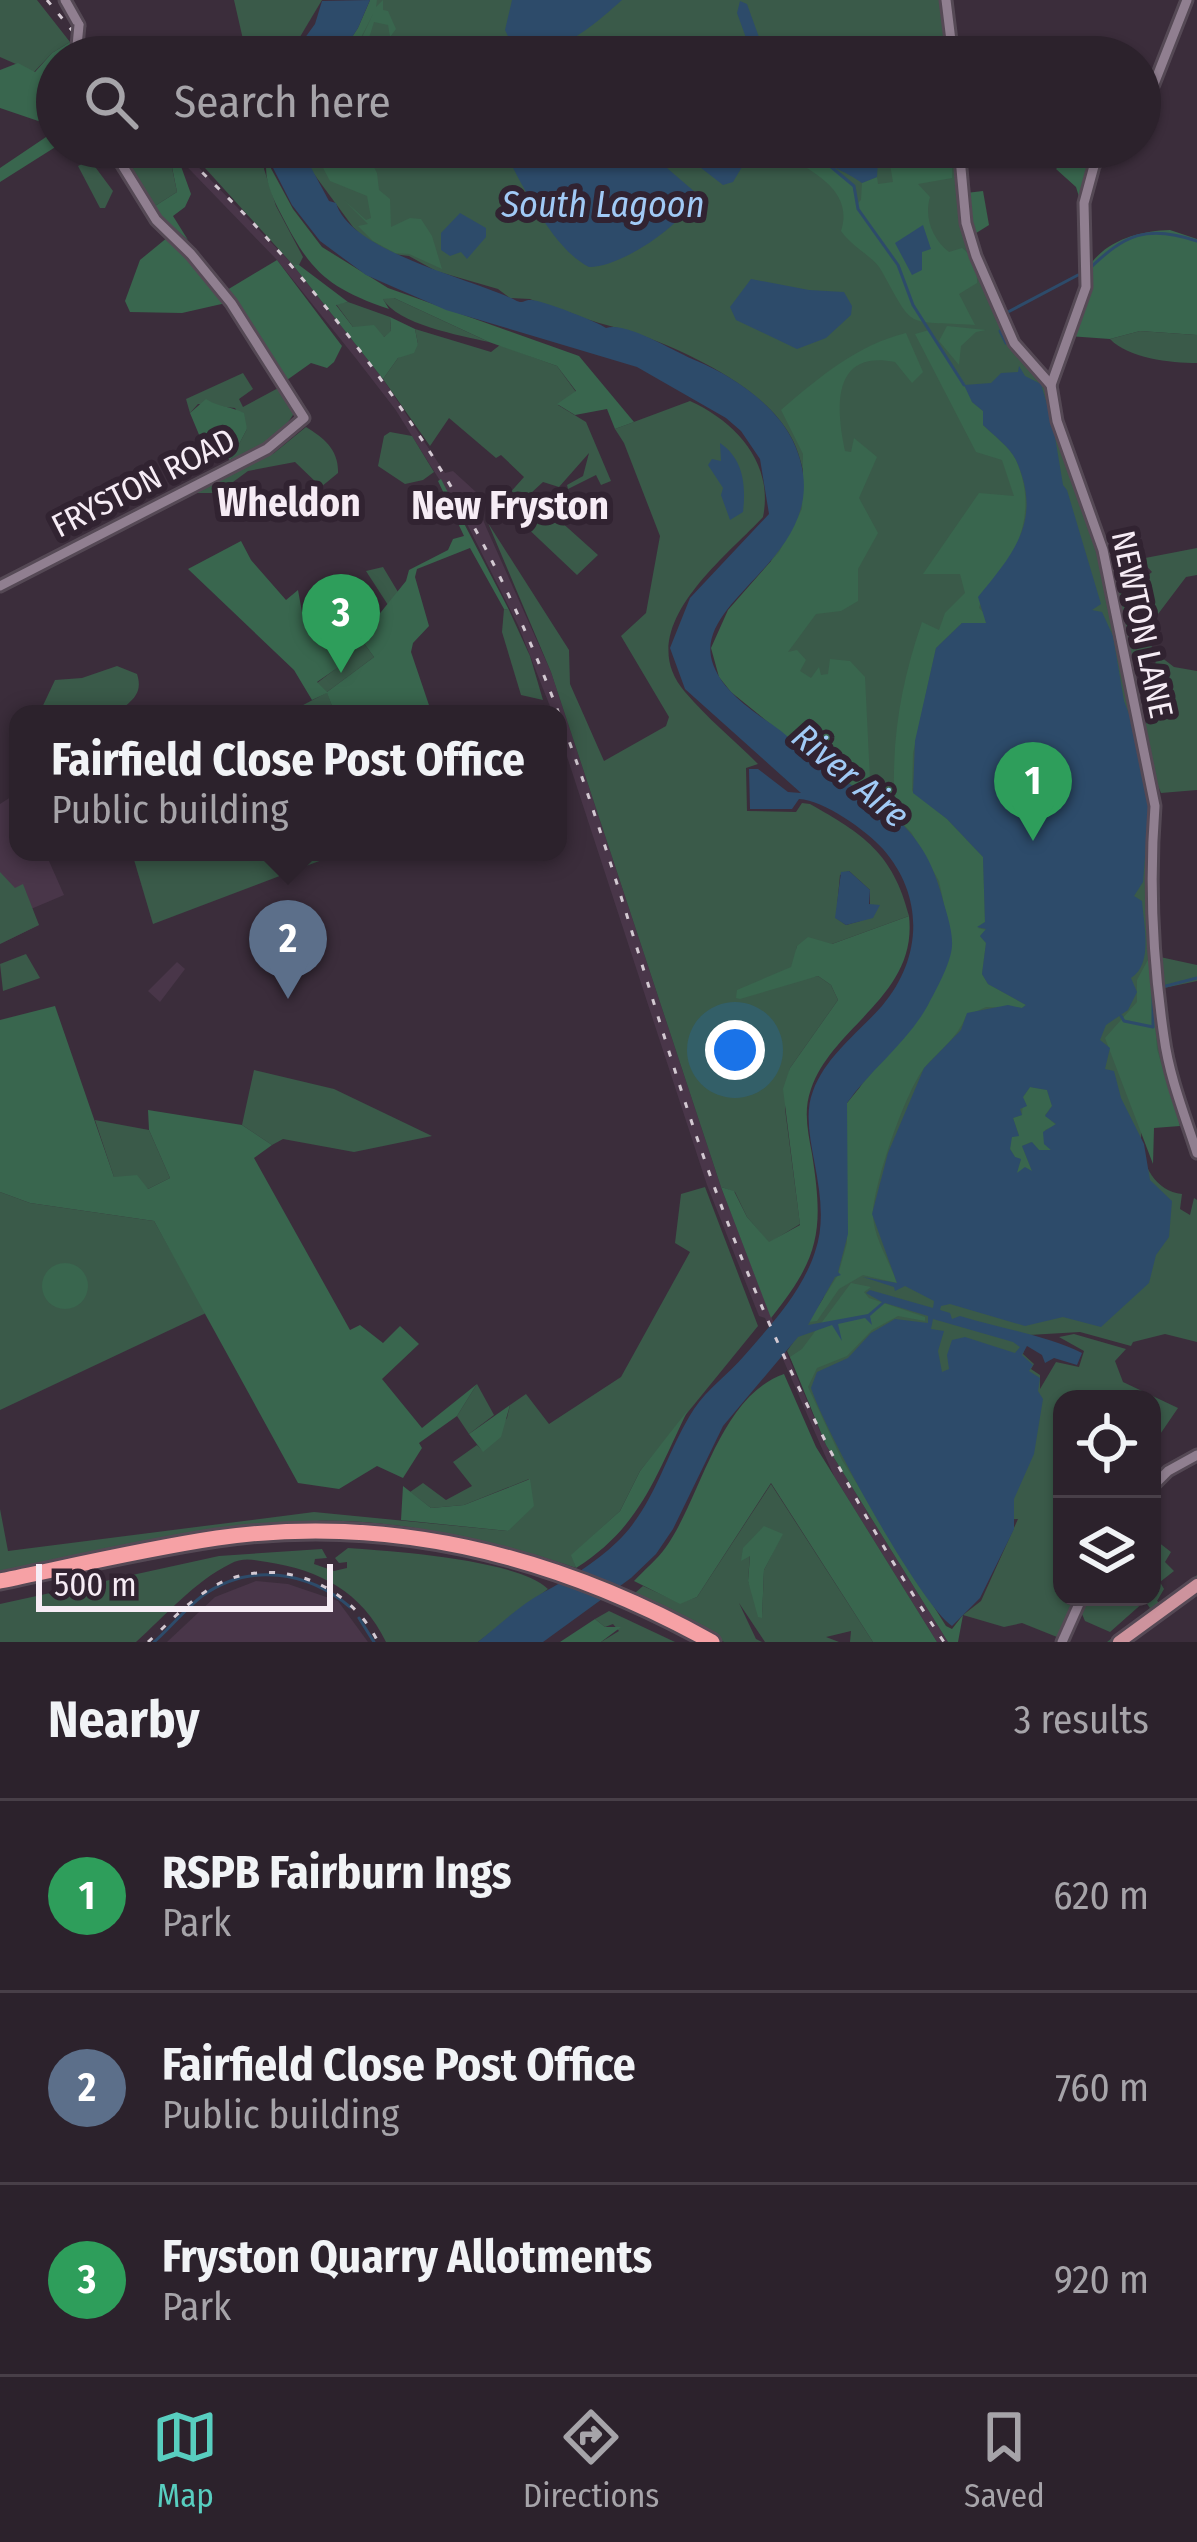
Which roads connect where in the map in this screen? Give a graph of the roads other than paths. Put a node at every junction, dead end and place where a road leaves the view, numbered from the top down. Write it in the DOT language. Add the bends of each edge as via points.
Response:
graph roads {
  1 [pos="65,0"];
  2 [pos="946,0"];
  3 [pos="1187,0"];
  4 [pos="78,36"];
  5 [pos="950,36"];
  6 [pos="1161,66"];
  7 [pos="124,168"];
  8 [pos="961,168"];
  9 [pos="1093,168"];
  10 [pos="1051,385"];
  11 [pos="0,586"];
  12 [pos="1197,1153"];
  13 [pos="1197,1455"];
  14 [pos="1161,1479"];
  15 [pos="538,1569"];
  16 [pos="0,1581"];
  17 [pos="1197,1585"];
  18 [pos="0,1591"];
  19 [pos="1078,1606"];
  20 [pos="635,1607"];
  21 [pos="692,1642"];
  22 [pos="712,1642"];
  23 [pos="1062,1642"];
  24 [pos="1119,1642"];
  1 -- 4 [label="street, bridge"];
  2 -- 5 [label="street"];
  3 -- 6 [label="street"];
  7 -- 11 [label="street, FRYSTON ROAD" via="156,220 231,303 304,418 267,449"];
  8 -- 10 [label="street, NEWTON LANE" via="976,256 1014,343"];
  9 -- 10 [label="street" via="1084,203 1085,287"];
  10 -- 12 [label="street, NEWTON LANE" via="1103,550 1153,794 1163,1036"];
  13 -- 14 [label="street"];
  15 -- 16 [label="highway" via="418,1537 286,1532"];
  15 -- 18 [label="highway" via="418,1548 286,1542"];
  15 -- 20 [label="highway"];
  17 -- 24 [label="main road"];
  19 -- 23 [label="street"];
  20 -- 21 [label="highway"];
  20 -- 22 [label="highway"];
}
